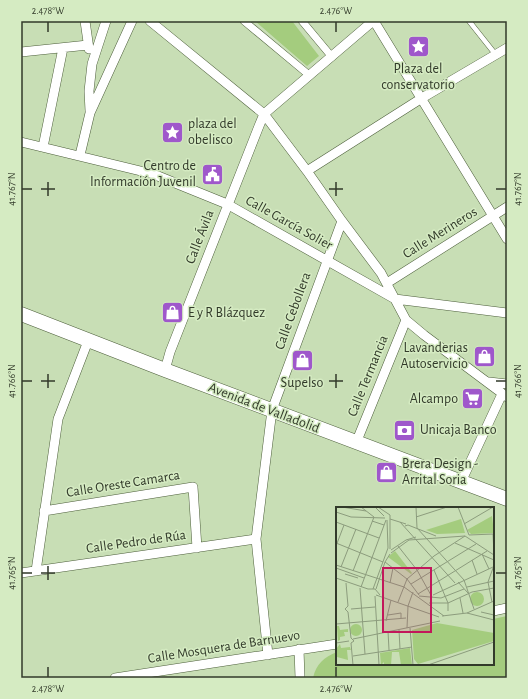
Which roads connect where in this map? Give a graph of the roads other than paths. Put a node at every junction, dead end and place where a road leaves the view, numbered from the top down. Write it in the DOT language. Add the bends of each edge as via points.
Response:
graph roads {
  1 [pos="85,21"];
  2 [pos="106,21"];
  3 [pos="132,21"];
  4 [pos="150,21"];
  5 [pos="244,21"];
  6 [pos="302,21"];
  7 [pos="374,21"];
  8 [pos="469,21"];
  9 [pos="88,45"];
  10 [pos="63,48"];
  11 [pos="507,48"];
  12 [pos="21,52"];
  13 [pos="496,55"];
  14 [pos="332,57"];
  15 [pos="92,64"];
  16 [pos="309,75"];
  17 [pos="422,98"];
  18 [pos="90,113"];
  19 [pos="264,114"];
  20 [pos="21,142"];
  21 [pos="43,147"];
  22 [pos="80,155"];
  23 [pos="307,170"];
  24 [pos="227,204"];
  25 [pos="507,207"];
  26 [pos="493,216"];
  27 [pos="342,221"];
  28 [pos="507,239"];
  29 [pos="327,260"];
  30 [pos="388,283"];
  31 [pos="395,299"];
  32 [pos="507,313"];
  33 [pos="21,314"];
  34 [pos="406,320"];
  35 [pos="88,341"];
  36 [pos="165,370"];
  37 [pos="487,382"];
  38 [pos="507,384"];
  39 [pos="505,395"];
  40 [pos="272,410"];
  41 [pos="356,443"];
  42 [pos="461,482"];
  43 [pos="507,499"];
  44 [pos="44,510"];
  45 [pos="256,539"];
  46 [pos="197,548"];
  47 [pos="36,571"];
  48 [pos="21,573"];
  49 [pos="507,608"];
  50 [pos="494,611"];
  51 [pos="336,644"];
  52 [pos="299,649"];
  53 [pos="268,656"];
  54 [pos="173,674"];
  55 [pos="115,678"];
  56 [pos="300,678"];
  1 -- 9 [label="street"];
  2 -- 15 [label="street"];
  3 -- 18 [label="street"];
  4 -- 19 [label="street"];
  5 -- 16 [label="street"];
  6 -- 14 [label="street"];
  7 -- 14 [label="street"];
  7 -- 17 [label="street"];
  8 -- 13 [label="lane"];
  9 -- 10 [label="street"];
  9 -- 15 [label="street"];
  10 -- 12 [label="street"];
  10 -- 21 [label="street"];
  11 -- 13 [label="street"];
  13 -- 17 [label="street"];
  14 -- 16 [label="street"];
  15 -- 18 [label="street"];
  16 -- 19 [label="street"];
  17 -- 23 [label="street"];
  17 -- 26 [label="street"];
  18 -- 22 [label="street"];
  19 -- 23 [label="street"];
  19 -- 24 [label="street, Calle Ávila"];
  20 -- 21 [label="street, Calle García Solier"];
  21 -- 22 [label="street, Calle García Solier"];
  22 -- 24 [label="street, Calle García Solier" via="153,174"];
  23 -- 27 [label="street"];
  24 -- 29 [label="street, Calle García Solier"];
  24 -- 36 [label="street, Calle Ávila" via="168,356"];
  25 -- 26 [label="street, Calle Merineros"];
  26 -- 28 [label="street"];
  26 -- 30 [label="street, Calle Merineros"];
  27 -- 29 [label="street, Calle Cebollera"];
  27 -- 30 [label="street"];
  29 -- 31 [label="street, Calle García Solier"];
  29 -- 40 [label="street, Calle Cebollera"];
  30 -- 31 [label="street"];
  31 -- 32 [label="street"];
  31 -- 34 [label="street"];
  33 -- 35 [label="main road, Avenida de Valladolid"];
  34 -- 37 [label="street"];
  34 -- 41 [label="street, Calle Termancia"];
  35 -- 36 [label="main road, Avenida de Valladolid"];
  35 -- 44 [label="street" via="58,419"];
  36 -- 40 [label="main road, Avenida de Valladolid"];
  37 -- 38 [label="street"];
  37 -- 39 [label="street"];
  39 -- 42 [label="street"];
  40 -- 41 [label="main road, Avenida de Valladolid"];
  40 -- 45 [label="street, Calle Cebollera"];
  41 -- 42 [label="main road, Avenida de Valladolid"];
  42 -- 43 [label="main road, Avenida de Valladolid"];
  44 -- 46 [label="street, Calle Oreste Camarca" via="193,487"];
  44 -- 47 [label="street"];
  45 -- 46 [label="street, Calle Pedro de Rúa"];
  45 -- 53 [label="street, Calle Cebollera"];
  46 -- 47 [label="street, Calle Pedro de Rúa"];
  47 -- 48 [label="street, Calle Pedro de Rúa"];
  49 -- 50 [label="street"];
  51 -- 52 [label="street, Calle Mosquera de Barnuevo"];
  52 -- 53 [label="street, Calle Mosquera de Barnuevo"];
  52 -- 56 [label="street"];
  53 -- 54 [label="street, Calle Mosquera de Barnuevo"];
  54 -- 55 [label="street, Calle Mosquera de Barnuevo"];
}
